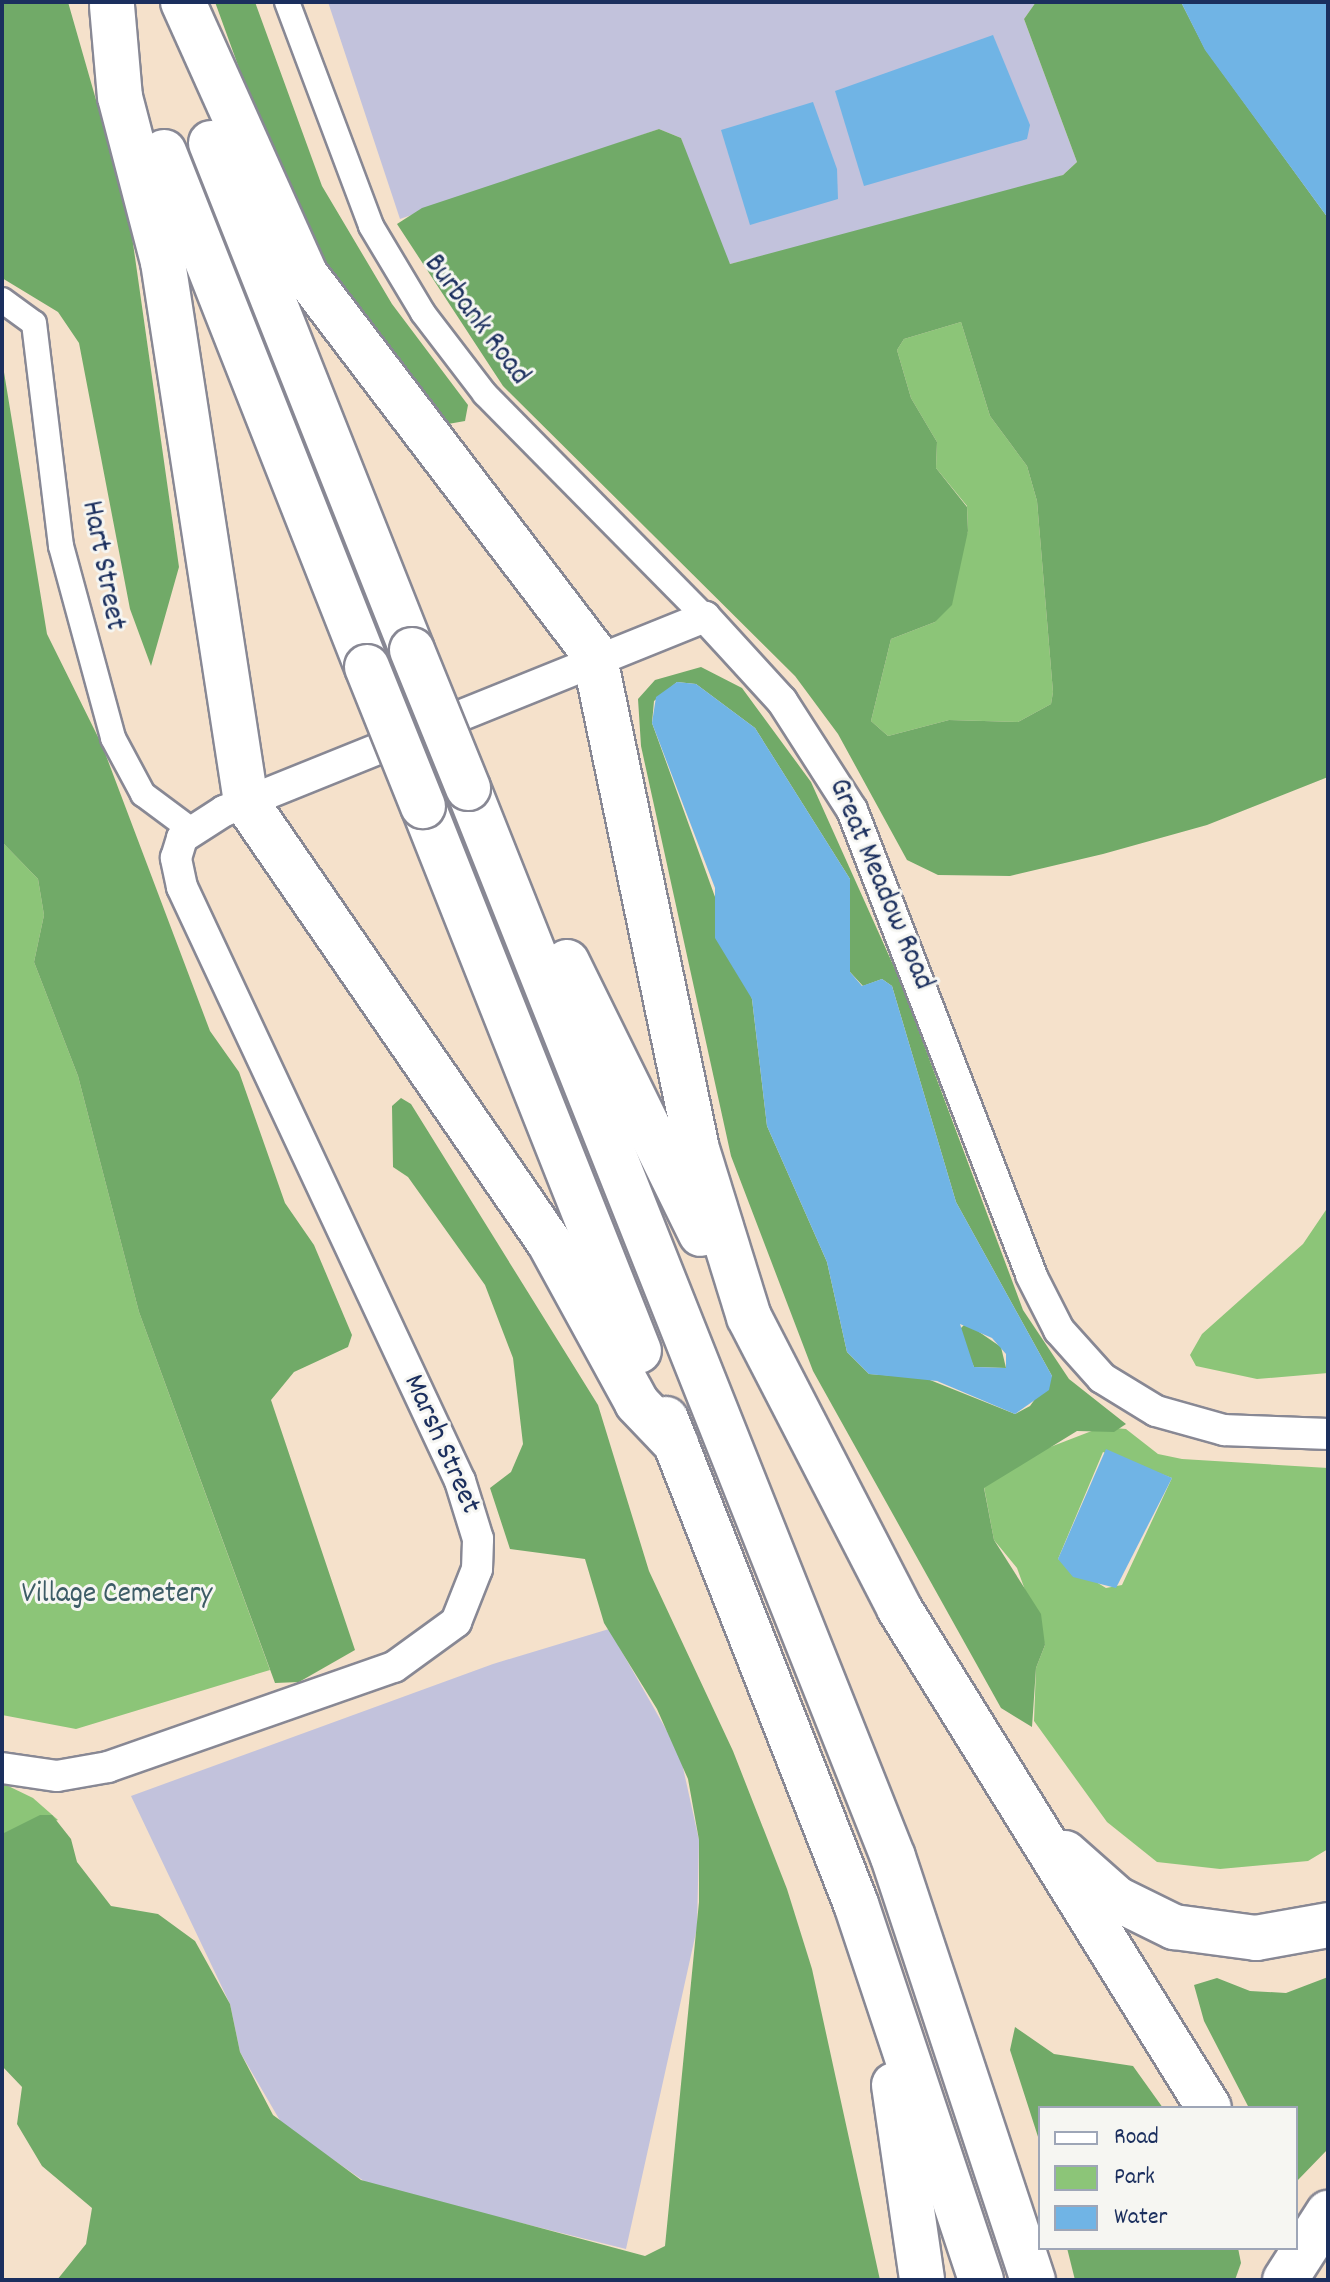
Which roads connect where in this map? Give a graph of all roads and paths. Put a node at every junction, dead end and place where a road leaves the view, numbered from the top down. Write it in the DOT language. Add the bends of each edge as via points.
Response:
graph roads {
  1 [pos="161,2"];
  2 [pos="183,2"];
  3 [pos="287,2"];
  4 [pos="112,4"];
  5 [pos="2,300"];
  6 [pos="705,617"];
  7 [pos="598,663"];
  8 [pos="246,802"];
  9 [pos="190,829"];
  10 [pos="494,853"];
  11 [pos="749,1317"];
  12 [pos="1328,1434"];
  13 [pos="676,1444"];
  14 [pos="2,1768"];
  15 [pos="1013,1789"];
  16 [pos="1328,1925"];
  17 [pos="880,1972"];
  18 [pos="1208,2106"];
  19 [pos="1322,2222"];
  20 [pos="1271,2250"];
  21 [pos="922,2280"];
  22 [pos="981,2280"];
  23 [pos="1033,2280"];
  24 [pos="1282,2280"];
  1 -- 10 [label="highway, bridge"];
  2 -- 7 [label="highway" via="305,274"];
  3 -- 6 [label="street, Burbank Road" via="371,226 423,313 485,394"];
  4 -- 8 [label="highway" via="120,97 163,262"];
  4 -- 13 [label="highway, bridge" via="367,667"];
  5 -- 9 [label="street, Hart Street" via="34,323 61,546 109,727 143,794"];
  6 -- 7 [label="street"];
  6 -- 12 [label="street, Great Meadow Road" via="782,701 852,810 1031,1275 1059,1330 1102,1378 1156,1411 1224,1430"];
  7 -- 8 [label="street"];
  7 -- 11 [label="highway" via="697,1149"];
  8 -- 9 [label="street"];
  8 -- 13 [label="highway" via="535,1221 637,1403"];
  9 -- 14 [label="street, Marsh Street" via="177,849 182,887 460,1481 478,1539 477,1569 450,1629 394,1667 108,1767 57,1776"];
  10 -- 11 [label="highway" via="553,934 736,1304"];
  10 -- 23 [label="highway" via="893,1857"];
  11 -- 15 [label="highway" via="884,1582"];
  13 -- 17 [label="highway"];
  15 -- 16 [label="highway" via="1078,1867 1159,1922 1246,1938"];
  15 -- 18 [label="highway" via="1022,1815"];
  17 -- 21 [label="highway"];
  17 -- 22 [label="highway"];
  19 -- 24 [label="highway"];
  20 -- 24 [label="highway"];
}
